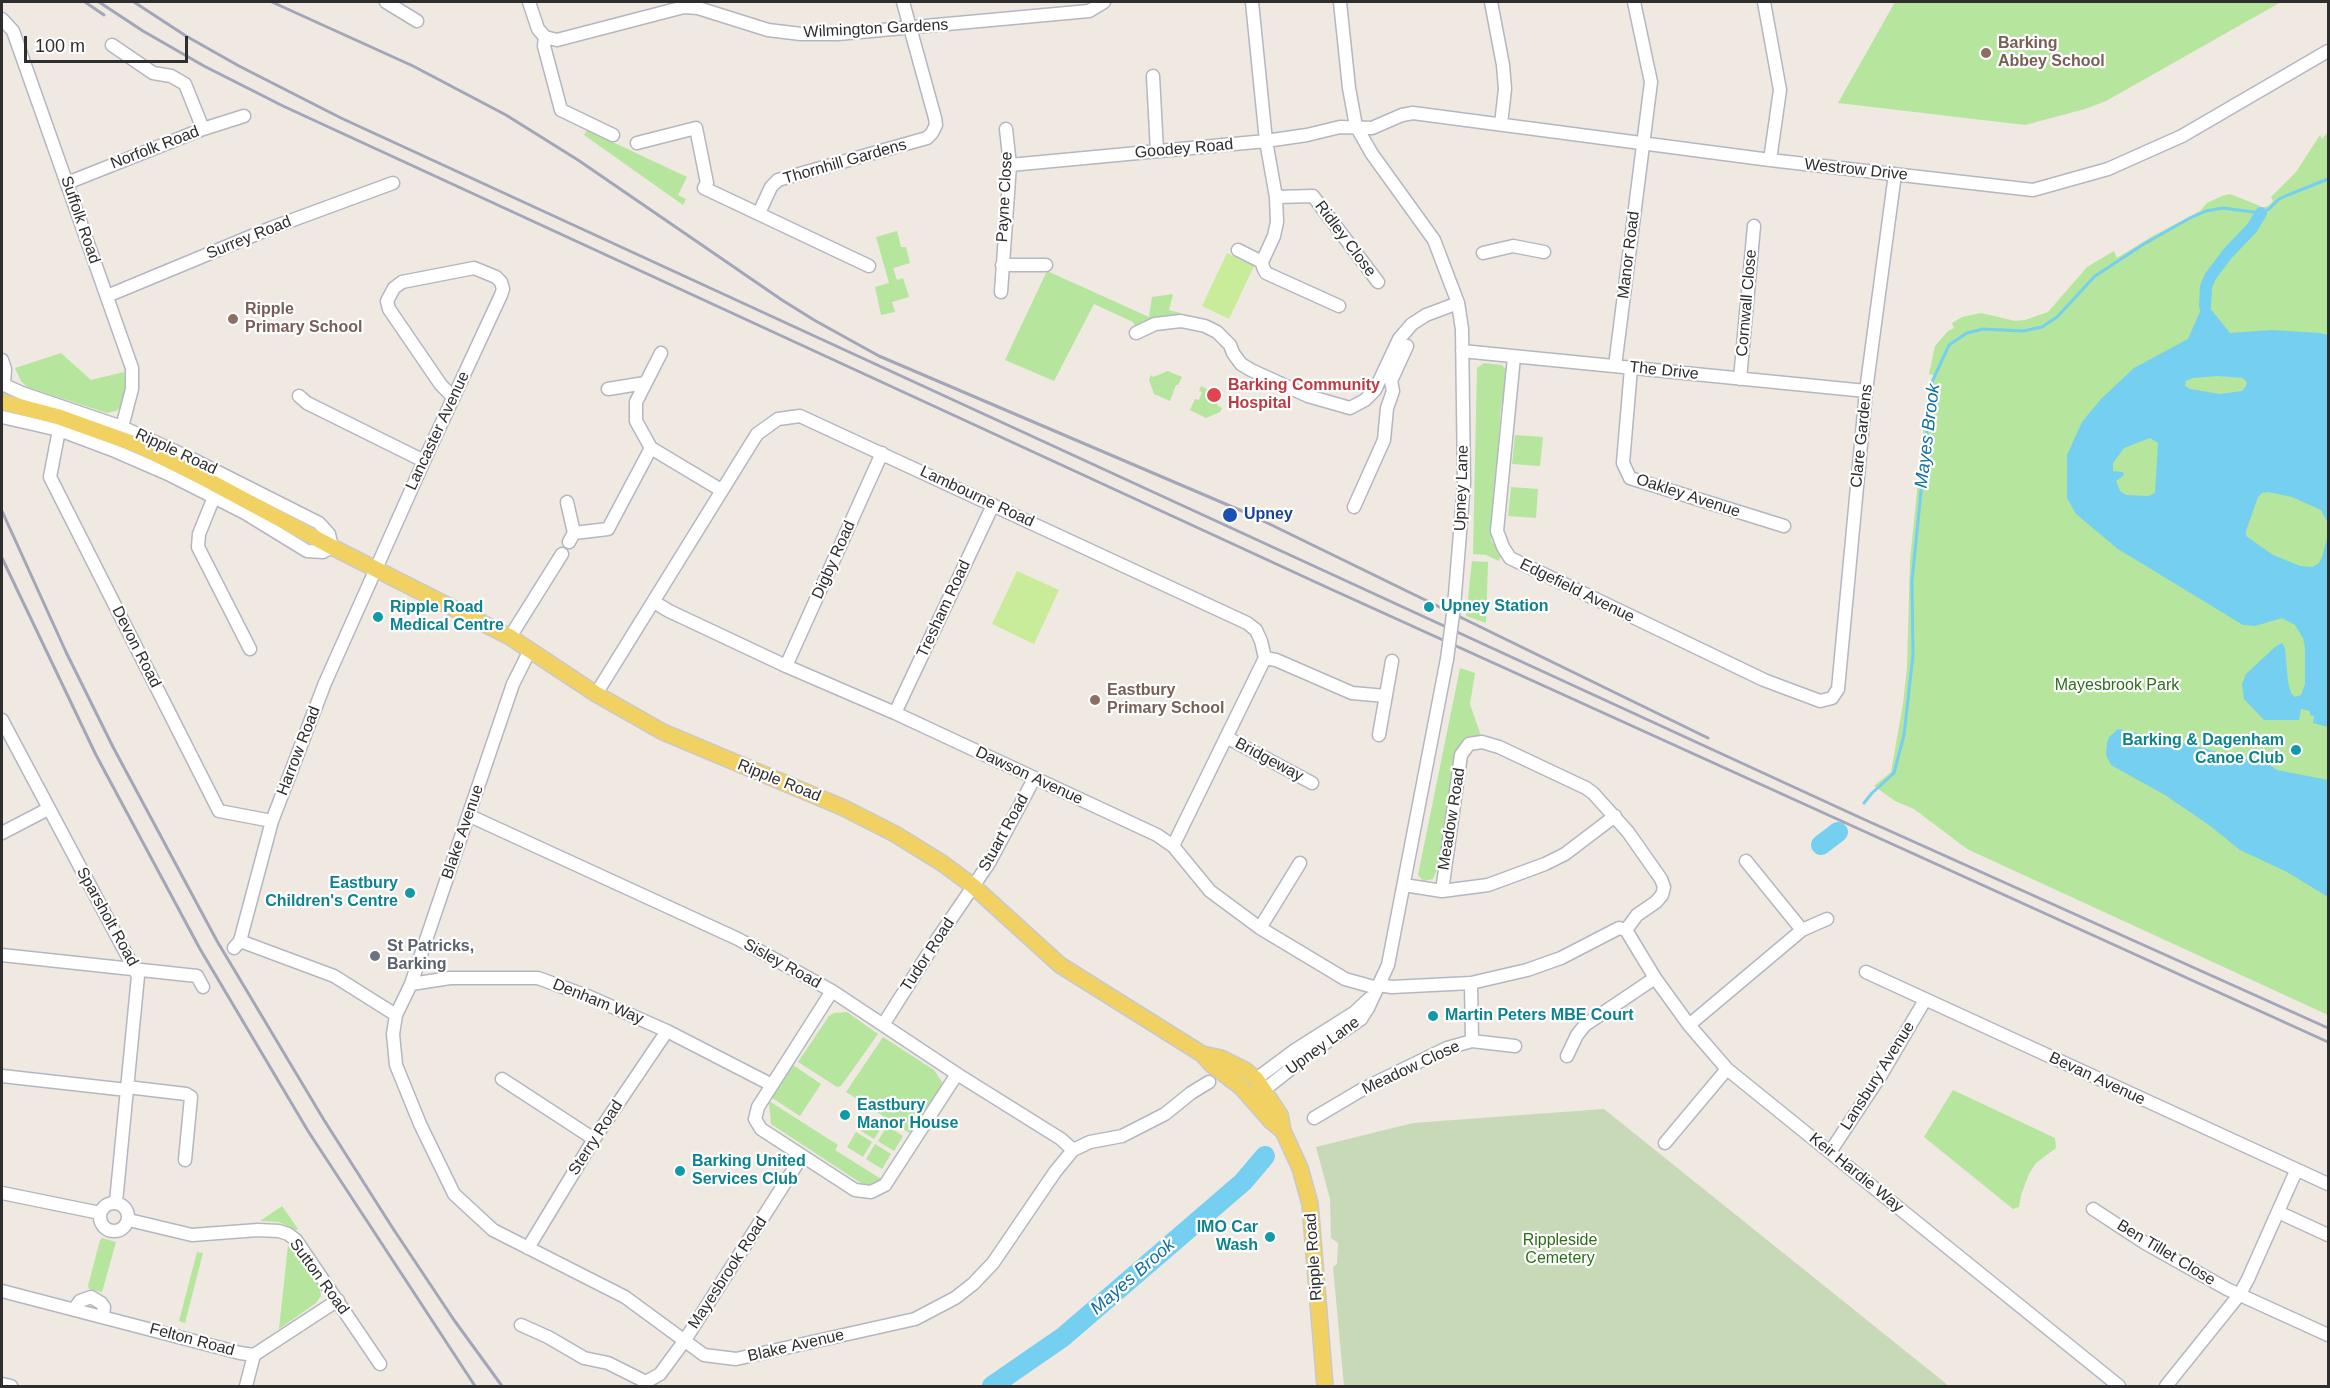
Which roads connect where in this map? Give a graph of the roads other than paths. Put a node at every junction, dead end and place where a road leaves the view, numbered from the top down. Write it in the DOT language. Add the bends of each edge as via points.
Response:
graph roads {
  1 [pos="386,2"];
  2 [pos="529,2"];
  3 [pos="903,2"];
  4 [pos="1104,2"];
  5 [pos="1252,2"];
  6 [pos="1340,2"];
  7 [pos="1491,2"];
  8 [pos="1634,2"];
  9 [pos="1764,2"];
  10 [pos="2,19"];
  11 [pos="417,21"];
  12 [pos="911,28"];
  13 [pos="545,37"];
  14 [pos="112,45"];
  15 [pos="2328,51"];
  16 [pos="1153,76"];
  17 [pos="244,116"];
  18 [pos="1501,124"];
  19 [pos="1356,126"];
  20 [pos="203,129"];
  21 [pos="1006,129"];
  22 [pos="613,135"];
  23 [pos="1266,141"];
  24 [pos="637,143"];
  25 [pos="1643,144"];
  26 [pos="1157,151"];
  27 [pos="1770,160"];
  28 [pos="1010,165"];
  29 [pos="1895,174"];
  30 [pos="67,183"];
  31 [pos="393,183"];
  32 [pos="1276,197"];
  33 [pos="759,213"];
  34 [pos="1754,226"];
  35 [pos="1238,250"];
  36 [pos="1545,252"];
  37 [pos="1483,253"];
  38 [pos="1262,262"];
  39 [pos="1002,265"];
  40 [pos="1046,265"];
  41 [pos="869,266"];
  42 [pos="1378,282"];
  43 [pos="1001,292"];
  44 [pos="107,296"];
  45 [pos="1458,303"];
  46 [pos="1339,306"];
  47 [pos="1136,333"];
  48 [pos="1407,346"];
  49 [pos="1462,351"];
  50 [pos="661,353"];
  51 [pos="1514,357"];
  52 [pos="2,360"];
  53 [pos="1615,366"];
  54 [pos="1631,368"];
  55 [pos="1740,379"];
  56 [pos="645,383"];
  57 [pos="3,384"];
  58 [pos="608,389"];
  59 [pos="1375,390"];
  60 [pos="1866,391"];
  61 [pos="299,396"];
  62 [pos="453,397"];
  63 [pos="2,402"];
  64 [pos="1387,408"];
  65 [pos="2,417"];
  66 [pos="122,427"];
  67 [pos="59,430"];
  68 [pos="651,448"];
  69 [pos="882,453"];
  70 [pos="424,461"];
  71 [pos="721,490"];
  72 [pos="214,496"];
  73 [pos="567,502"];
  74 [pos="993,505"];
  75 [pos="1354,507"];
  76 [pos="1784,526"];
  77 [pos="332,547"];
  78 [pos="562,554"];
  79 [pos="375,567"];
  80 [pos="654,602"];
  81 [pos="510,637"];
  82 [pos="250,649"];
  83 [pos="530,650"];
  84 [pos="1265,658"];
  85 [pos="1392,661"];
  86 [pos="786,666"];
  87 [pos="596,694"];
  88 [pos="1386,696"];
  89 [pos="1832,698"];
  90 [pos="895,713"];
  91 [pos="2,720"];
  92 [pos="1379,735"];
  93 [pos="1226,737"];
  94 [pos="1034,779"];
  95 [pos="1312,783"];
  96 [pos="48,809"];
  97 [pos="470,816"];
  98 [pos="1615,816"];
  99 [pos="272,821"];
  100 [pos="2,833"];
  101 [pos="1173,846"];
  102 [pos="1746,861"];
  103 [pos="1300,863"];
  104 [pos="1404,885"];
  105 [pos="973,886"];
  106 [pos="1442,891"];
  107 [pos="1827,919"];
  108 [pos="1260,928"];
  109 [pos="1626,930"];
  110 [pos="1802,930"];
  111 [pos="2,955"];
  112 [pos="135,969"];
  113 [pos="1866,972"];
  114 [pos="1655,978"];
  115 [pos="1471,983"];
  116 [pos="411,984"];
  117 [pos="203,987"];
  118 [pos="1376,989"];
  119 [pos="832,991"];
  120 [pos="1925,1000"];
  121 [pos="396,1015"];
  122 [pos="883,1024"];
  123 [pos="1689,1025"];
  124 [pos="667,1031"];
  125 [pos="1472,1041"];
  126 [pos="1515,1046"];
  127 [pos="1567,1056"];
  128 [pos="1727,1069"];
  129 [pos="957,1074"];
  130 [pos="2,1077"];
  131 [pos="502,1079"];
  132 [pos="1209,1082"];
  133 [pos="772,1085"];
  134 [pos="127,1088"];
  135 [pos="1255,1090"];
  136 [pos="1314,1118"];
  137 [pos="594,1139"];
  138 [pos="1665,1143"];
  139 [pos="1073,1150"];
  140 [pos="1830,1152"];
  141 [pos="802,1156"];
  142 [pos="185,1160"];
  143 [pos="2296,1171"];
  144 [pos="2328,1185"];
  145 [pos="2,1192"];
  146 [pos="116,1202"];
  147 [pos="2093,1209"];
  148 [pos="2277,1212"];
  149 [pos="100,1213"];
  150 [pos="129,1220"];
  151 [pos="2328,1235"];
  152 [pos="528,1248"];
  153 [pos="2,1291"];
  154 [pos="2240,1294"];
  155 [pos="338,1300"];
  156 [pos="521,1325"];
  157 [pos="2328,1335"];
  158 [pos="684,1340"];
  159 [pos="254,1355"];
  160 [pos="380,1364"];
  161 [pos="2,1384"];
  162 [pos="11,1386"];
  163 [pos="246,1386"];
  164 [pos="1325,1386"];
  165 [pos="2119,1386"];
  166 [pos="2166,1386"];
  1 -- 11 [label="street"];
  2 -- 13 [label="street" via="538,29"];
  3 -- 12 [label="street, Thornhill Gardens"];
  4 -- 12 [label="street, Wilmington Gardens" via="1089,11"];
  5 -- 23 [label="street"];
  6 -- 19 [label="street, Upney Lane"];
  7 -- 18 [label="street" via="1505,89"];
  8 -- 25 [label="street, Manor Road" via="1651,81"];
  9 -- 27 [label="street" via="1780,90"];
  10 -- 30 [label="street, Suffolk Road" via="13,31"];
  12 -- 13 [label="street, Wilmington Gardens" via="801,34 768,30 684,7 557,40"];
  12 -- 33 [label="street, Thornhill Gardens" via="935,118 932,133 918,141 778,180"];
  13 -- 22 [label="street" via="561,110"];
  14 -- 20 [label="street" via="153,73 171,76 185,84"];
  15 -- 29 [label="street, Westrow Drive" via="2182,136 2108,169 2026,190"];
  16 -- 26 [label="street"];
  17 -- 20 [label="street, Norfolk Road"];
  18 -- 19 [label="street, Westrow Drive" via="1413,113 1372,128"];
  18 -- 25 [label="street, Westrow Drive"];
  19 -- 23 [label="street, Goodey Road"];
  19 -- 45 [label="street, Upney Lane" via="1434,240"];
  20 -- 30 [label="street, Norfolk Road"];
  21 -- 28 [label="street, Payne Close"];
  23 -- 26 [label="street, Goodey Road"];
  23 -- 32 [label="street"];
  24 -- 33 [label="street" via="696,129 704,188"];
  25 -- 27 [label="street, Westrow Drive"];
  25 -- 53 [label="street, Manor Road"];
  26 -- 28 [label="street, Goodey Road"];
  27 -- 29 [label="street, Westrow Drive"];
  28 -- 39 [label="street, Payne Close"];
  29 -- 60 [label="street, Clare Gardens"];
  30 -- 44 [label="street, Suffolk Road"];
  31 -- 44 [label="street, Surrey Road"];
  32 -- 38 [label="street" via="1277,229"];
  32 -- 42 [label="street, Ridley Close" via="1313,196"];
  33 -- 41 [label="street"];
  34 -- 55 [label="street, Cornwall Close"];
  35 -- 38 [label="street"];
  36 -- 37 [label="street" via="1513,246"];
  38 -- 46 [label="street" via="1266,273"];
  39 -- 40 [label="street, Payne Close"];
  39 -- 43 [label="street, Payne Close"];
  44 -- 66 [label="street, Suffolk Road" via="132,368 132,389"];
  45 -- 49 [label="street, Upney Lane"];
  45 -- 59 [label="street" via="1412,324 1399,339"];
  47 -- 59 [label="street" via="1155,324 1181,321 1205,326 1230,345 1241,364 1335,405 1350,408"];
  48 -- 64 [label="street" via="1391,381 1393,391"];
  49 -- 51 [label="street, The Drive"];
  49 -- 104 [label="street, Upney Lane, bridge" via="1464,483 1454,607"];
  50 -- 56 [label="street"];
  51 -- 53 [label="street, The Drive"];
  51 -- 89 [label="street, Edgefield Avenue" via="1497,531 1510,558 1764,680 1820,701"];
  52 -- 57 [label="street"];
  53 -- 54 [label="street, The Drive"];
  54 -- 55 [label="street, The Drive"];
  54 -- 76 [label="street, Oakley Avenue" via="1623,463 1630,478"];
  55 -- 60 [label="street, The Drive"];
  56 -- 58 [label="street"];
  56 -- 68 [label="street" via="636,402 636,421"];
  57 -- 66 [label="street, Ripple Road"];
  59 -- 64 [label="street"];
  60 -- 89 [label="street, Clare Gardens" via="1838,689"];
  61 -- 70 [label="street"];
  62 -- 62 [label="street, Lancaster Avenue" via="503,289 495,277 469,268 402,282 387,301 388,309"];
  62 -- 70 [label="street, Lancaster Avenue"];
  63 -- 77 [label="main road, Ripple Road" via="59,417 140,446"];
  64 -- 75 [label="street" via="1384,440"];
  65 -- 67 [label="street, Ripple Road"];
  66 -- 77 [label="street, Ripple Road" via="319,524 329,534"];
  67 -- 72 [label="street, Ripple Road" via="115,450"];
  67 -- 99 [label="street, Devon Road" via="50,477 219,811"];
  68 -- 71 [label="street"];
  68 -- 73 [label="street" via="608,529 571,537"];
  69 -- 71 [label="street, Lambourne Road" via="800,417 778,419 757,434"];
  69 -- 74 [label="street, Lambourne Road"];
  69 -- 86 [label="street, Digby Road"];
  70 -- 79 [label="street, Lancaster Avenue"];
  71 -- 80 [label="street, Lambourne Road"];
  72 -- 77 [label="street, Ripple Road" via="307,550 323,552"];
  72 -- 82 [label="street" via="198,547"];
  74 -- 84 [label="street, Lambourne Road" via="1246,623 1262,641"];
  74 -- 90 [label="street, Tresham Road"];
  77 -- 79 [label="main road, Ripple Road"];
  78 -- 81 [label="street"];
  79 -- 81 [label="main road, Ripple Road"];
  79 -- 99 [label="street, Harrow Road"];
  80 -- 86 [label="street, Dawson Avenue"];
  80 -- 87 [label="street, Lambourne Road"];
  81 -- 83 [label="main road, Ripple Road"];
  83 -- 87 [label="main road, Ripple Road"];
  83 -- 97 [label="street, Blake Avenue" via="513,684"];
  84 -- 88 [label="street" via="1352,693"];
  84 -- 93 [label="street"];
  85 -- 88 [label="street"];
  86 -- 90 [label="street, Dawson Avenue"];
  87 -- 105 [label="main road, Ripple Road" via="663,732 874,822"];
  88 -- 92 [label="street"];
  90 -- 94 [label="street, Dawson Avenue"];
  91 -- 96 [label="street, Sparsholt Road"];
  93 -- 95 [label="street, Bridgeway"];
  93 -- 101 [label="street"];
  94 -- 101 [label="street, Dawson Avenue"];
  94 -- 105 [label="street, Stuart Road"];
  96 -- 100 [label="street"];
  96 -- 112 [label="street, Sparsholt Road"];
  97 -- 116 [label="street, Blake Avenue"];
  97 -- 119 [label="street, Sisley Road" via="738,939"];
  98 -- 106 [label="street" via="1565,854 1545,864 1488,885"];
  98 -- 106 [label="street, Meadow Road" via="1586,788 1499,747 1482,742 1469,744 1461,754"];
  98 -- 109 [label="street, Meadow Road" via="1664,887 1656,902 1637,915"];
  99 -- 121 [label="street, Harrow Road" via="237,944 334,976"];
  101 -- 108 [label="street, Dawson Avenue" via="1210,891"];
  102 -- 110 [label="street"];
  103 -- 108 [label="street"];
  104 -- 106 [label="street"];
  104 -- 118 [label="street, Upney Lane" via="1390,960"];
  105 -- 122 [label="street, Tudor Road"];
  105 -- 135 [label="main road, Ripple Road" via="1060,965"];
  107 -- 110 [label="street"];
  108 -- 118 [label="street, Dawson Avenue" via="1345,979"];
  109 -- 114 [label="street, Keir Hardie Way"];
  109 -- 115 [label="street, Meadow Road" via="1619,928 1561,958 1527,970"];
  110 -- 123 [label="street"];
  111 -- 112 [label="street"];
  112 -- 117 [label="street" via="197,976"];
  112 -- 134 [label="street, Sparsholt Road" via="138,980"];
  113 -- 120 [label="street, Bevan Avenue"];
  114 -- 123 [label="street, Keir Hardie Way"];
  114 -- 127 [label="street" via="1585,1025"];
  115 -- 118 [label="street, Meadow Road"];
  115 -- 125 [label="street"];
  116 -- 121 [label="street, Blake Avenue"];
  116 -- 124 [label="street, Denham Way" via="450,978 538,978"];
  118 -- 135 [label="street, Upney Lane" via="1355,1012 1295,1050"];
  119 -- 122 [label="street, Sisley Road"];
  119 -- 133 [label="street"];
  120 -- 140 [label="street, Lansbury Avenue"];
  120 -- 143 [label="street, Bevan Avenue"];
  121 -- 152 [label="street, Blake Avenue" via="396,1065 454,1194 493,1230"];
  122 -- 129 [label="street, Sisley Road"];
  123 -- 128 [label="street, Keir Hardie Way"];
  124 -- 133 [label="street, Denham Way"];
  124 -- 137 [label="street, Sterry Road"];
  125 -- 126 [label="street, Meadow Close"];
  125 -- 136 [label="street, Meadow Close" via="1447,1048"];
  128 -- 138 [label="street"];
  128 -- 140 [label="street, Keir Hardie Way"];
  129 -- 139 [label="street, Sisley Road"];
  129 -- 141 [label="street" via="885,1185 871,1192 855,1190"];
  130 -- 134 [label="street"];
  131 -- 137 [label="street"];
  132 -- 139 [label="street" via="1165,1114 1122,1136 1090,1142"];
  133 -- 141 [label="street" via="758,1107 756,1119 761,1129"];
  134 -- 142 [label="street" via="191,1096"];
  134 -- 146 [label="street, Sparsholt Road"];
  135 -- 164 [label="main road, Ripple Road" via="1270,1121 1283,1131 1300,1168 1310,1204"];
  137 -- 152 [label="street, Sterry Road"];
  139 -- 158 [label="street, Blake Avenue" via="993,1263 955,1298 915,1319 736,1359 704,1355"];
  140 -- 165 [label="street, Keir Hardie Way"];
  141 -- 158 [label="street, Mayesbrook Road"];
  143 -- 144 [label="street, Bevan Avenue"];
  143 -- 148 [label="street"];
  145 -- 149 [label="street"];
  146 -- 149 [label="street"];
  146 -- 150 [label="street" via="125,1207"];
  147 -- 154 [label="street, Ben Tillet Close" via="2163,1253"];
  148 -- 151 [label="street"];
  148 -- 154 [label="street"];
  149 -- 150 [label="street" via="102,1224 109,1230 122,1229"];
  150 -- 155 [label="street, Sutton Road" via="192,1235 258,1230 288,1234"];
  152 -- 158 [label="street, Blake Avenue" via="625,1297"];
  153 -- 159 [label="street, Felton Road" via="74,1309 80,1301 91,1297 104,1307 103,1317"];
  154 -- 157 [label="street"];
  154 -- 166 [label="street"];
  155 -- 159 [label="street, Felton Road"];
  155 -- 160 [label="street, Sutton Road"];
  156 -- 158 [label="street, Mayesbrook Road" via="584,1358 608,1363 646,1382 660,1374"];
  159 -- 163 [label="street"];
  161 -- 162 [label="street"];
}
